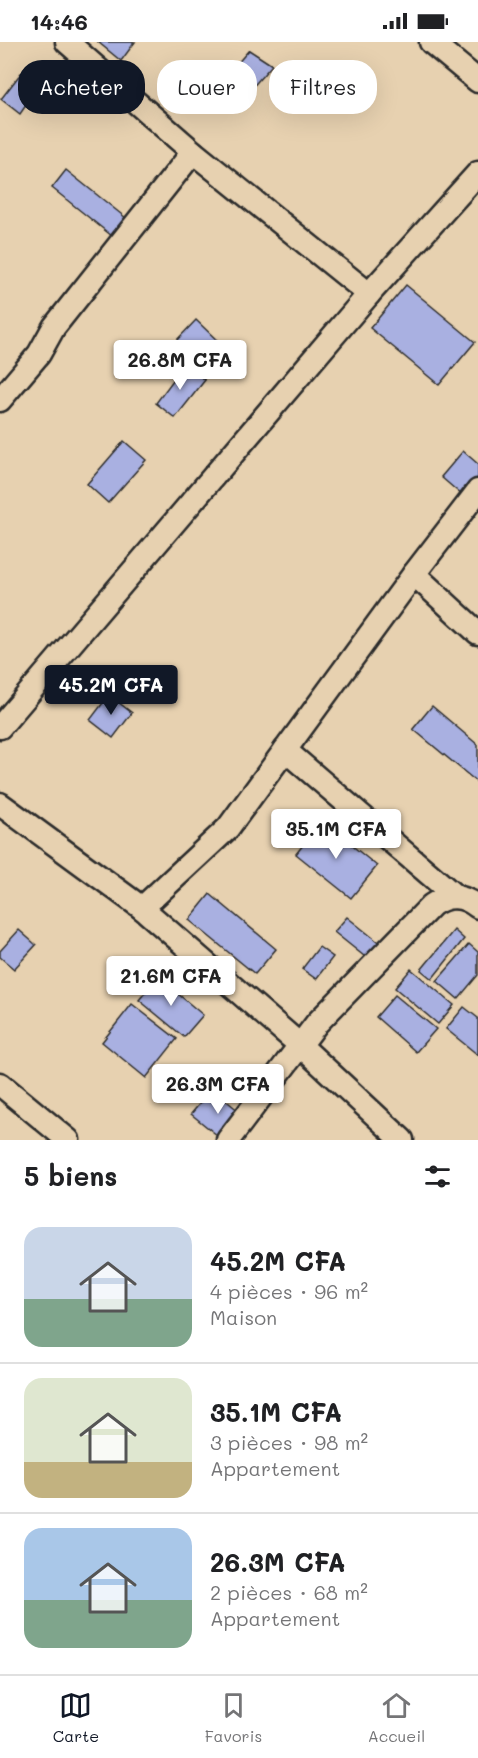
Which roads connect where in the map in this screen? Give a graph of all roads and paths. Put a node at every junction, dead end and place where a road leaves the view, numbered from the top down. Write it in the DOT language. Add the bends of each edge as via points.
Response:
graph roads {
  1 [pos="67,42"];
  2 [pos="431,42"];
  3 [pos="478,81"];
  4 [pos="193,152"];
  5 [pos="478,173"];
  6 [pos="369,294"];
  7 [pos="0,400"];
  8 [pos="478,491"];
  9 [pos="414,574"];
  10 [pos="478,633"];
  11 [pos="0,727"];
  12 [pos="285,750"];
  13 [pos="0,804"];
  14 [pos="456,897"];
  15 [pos="478,907"];
  16 [pos="142,908"];
  17 [pos="301,1046"];
  18 [pos="0,1084"];
  19 [pos="68,1140"];
  20 [pos="228,1140"];
  21 [pos="402,1140"];
  1 -- 4 [label="street"];
  2 -- 3 [label="street"];
  4 -- 6 [label="street"];
  4 -- 7 [label="street"];
  5 -- 6 [label="street"];
  6 -- 11 [label="street"];
  8 -- 9 [label="street"];
  9 -- 10 [label="street"];
  9 -- 12 [label="street"];
  12 -- 14 [label="street"];
  12 -- 16 [label="street" via="228,828"];
  13 -- 16 [label="street"];
  14 -- 15 [label="street"];
  14 -- 17 [label="street" via="444,897 432,905 340,997"];
  16 -- 17 [label="street"];
  17 -- 20 [label="street"];
  17 -- 21 [label="street"];
  18 -- 19 [label="street"];
}
